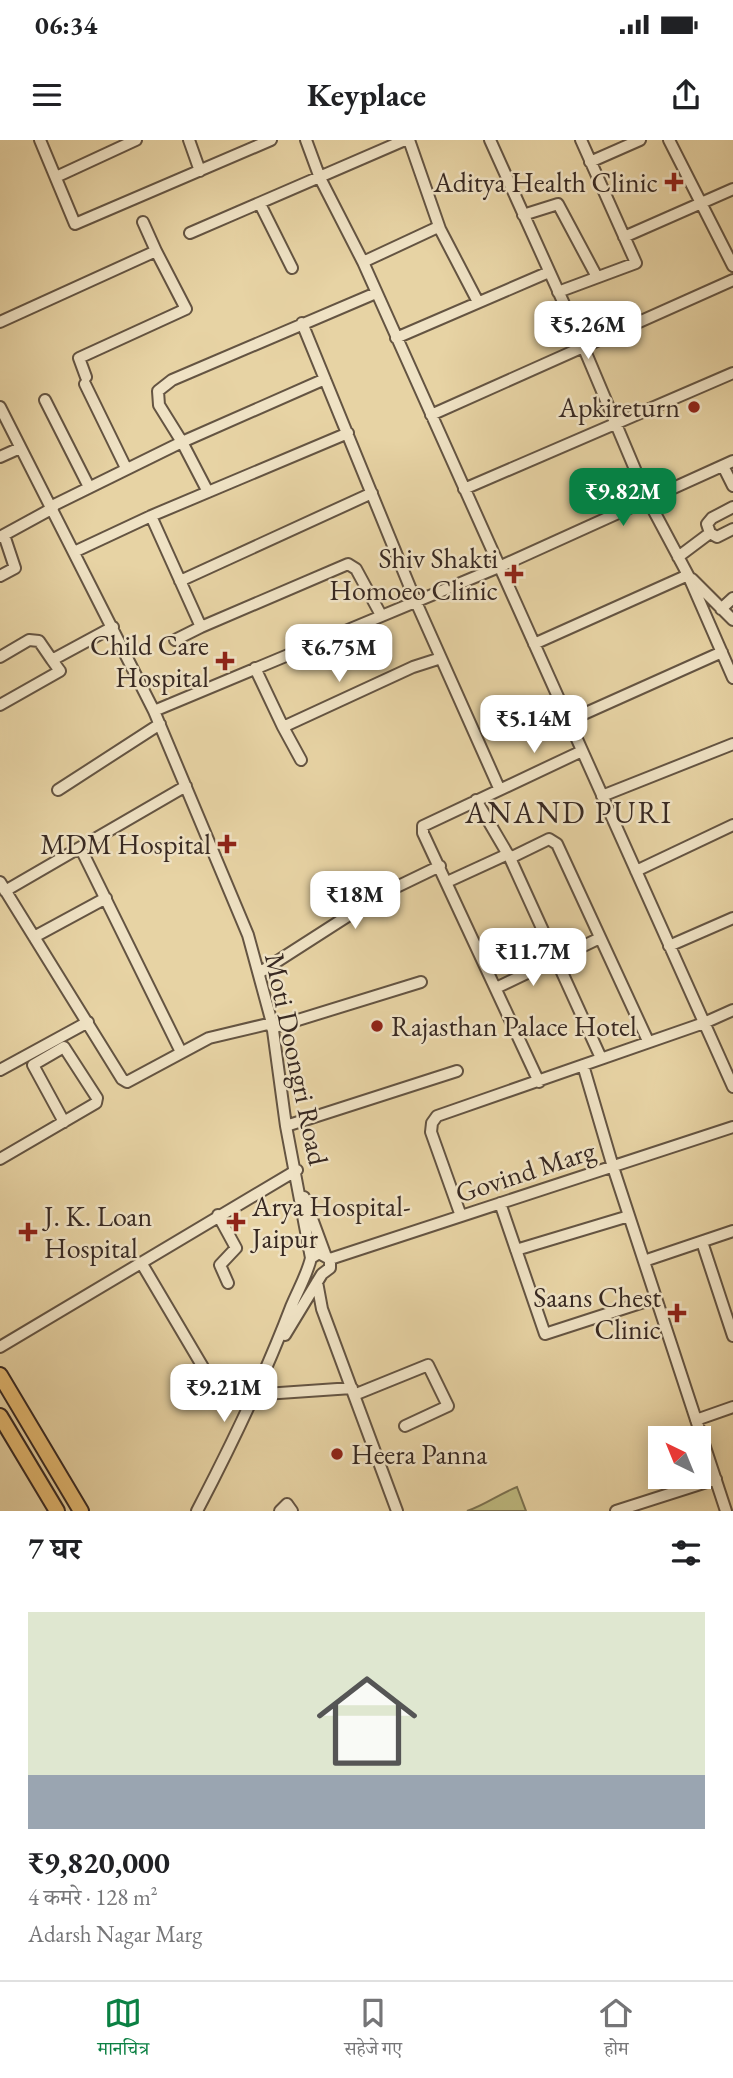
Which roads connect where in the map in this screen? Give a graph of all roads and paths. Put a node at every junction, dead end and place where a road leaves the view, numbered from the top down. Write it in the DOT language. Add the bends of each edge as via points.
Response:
graph roads {
  1 [pos="40,140"];
  2 [pos="136,140"];
  3 [pos="189,140"];
  4 [pos="271,140"];
  5 [pos="306,140"];
  6 [pos="407,140"];
  7 [pos="489,140"];
  8 [pos="581,140"];
  9 [pos="639,140"];
  10 [pos="669,140"];
  11 [pos="590,163"];
  12 [pos="200,171"];
  13 [pos="56,177"];
  14 [pos="320,178"];
  15 [pos="733,189"];
  16 [pos="702,202"];
  17 [pos="260,204"];
  18 [pos="523,215"];
  19 [pos="143,222"];
  20 [pos="440,229"];
  21 [pos="190,233"];
  22 [pos="624,237"];
  23 [pos="156,251"];
  24 [pos="363,262"];
  25 [pos="733,266"];
  26 [pos="292,268"];
  27 [pos="549,272"];
  28 [pos="597,276"];
  29 [pos="733,280"];
  30 [pos="558,292"];
  31 [pos="376,293"];
  32 [pos="478,302"];
  33 [pos="0,322"];
  34 [pos="302,323"];
  35 [pos="396,338"];
  36 [pos="583,346"];
  37 [pos="733,373"];
  38 [pos="325,379"];
  39 [pos="45,400"];
  40 [pos="1,412"];
  41 [pos="431,415"];
  42 [pos="616,423"];
  43 [pos="348,433"];
  44 [pos="182,442"];
  45 [pos="20,448"];
  46 [pos="0,457"];
  47 [pos="728,463"];
  48 [pos="126,468"];
  49 [pos="89,486"];
  50 [pos="733,486"];
  51 [pos="464,489"];
  52 [pos="208,492"];
  53 [pos="372,493"];
  54 [pos="648,500"];
  55 [pos="52,507"];
  56 [pos="733,507"];
  57 [pos="151,516"];
  58 [pos="733,529"];
  59 [pos="710,533"];
  60 [pos="2,536"];
  61 [pos="74,552"];
  62 [pos="678,556"];
  63 [pos="499,567"];
  64 [pos="688,575"];
  65 [pos="0,576"];
  66 [pos="180,581"];
  67 [pos="733,598"];
  68 [pos="416,602"];
  69 [pos="721,609"];
  70 [pos="380,615"];
  71 [pos="733,620"];
  72 [pos="113,627"];
  73 [pos="201,627"];
  74 [pos="175,640"];
  75 [pos="534,644"];
  76 [pos="722,652"];
  77 [pos="0,657"];
  78 [pos="441,658"];
  79 [pos="52,660"];
  80 [pos="255,668"];
  81 [pos="733,678"];
  82 [pos="0,705"];
  83 [pos="154,711"];
  84 [pos="568,721"];
  85 [pos="160,724"];
  86 [pos="283,727"];
  87 [pos="733,744"];
  88 [pos="582,751"];
  89 [pos="301,760"];
  90 [pos="186,786"];
  91 [pos="499,788"];
  92 [pos="58,790"];
  93 [pos="602,796"];
  94 [pos="476,800"];
  95 [pos="733,825"];
  96 [pos="80,849"];
  97 [pos="509,856"];
  98 [pos="440,866"];
  99 [pos="636,871"];
  100 [pos="447,882"];
  101 [pos="3,886"];
  102 [pos="106,898"];
  103 [pos="733,919"];
  104 [pos="34,937"];
  105 [pos="600,938"];
  106 [pos="670,946"];
  107 [pos="556,959"];
  108 [pos="259,973"];
  109 [pos="421,982"];
  110 [pos="496,988"];
  111 [pos="733,1010"];
  112 [pos="88,1022"];
  113 [pos="704,1023"];
  114 [pos="272,1025"];
  115 [pos="648,1041"];
  116 [pos="180,1051"];
  117 [pos="601,1058"];
  118 [pos="583,1065"];
  119 [pos="0,1070"];
  120 [pos="457,1072"];
  121 [pos="539,1082"];
  122 [pos="733,1087"];
  123 [pos="64,1122"];
  124 [pos="286,1126"];
  125 [pos="733,1127"];
  126 [pos="0,1159"];
  127 [pos="613,1167"];
  128 [pos="296,1170"];
  129 [pos="300,1188"];
  130 [pos="500,1203"];
  131 [pos="218,1215"];
  132 [pos="461,1216"];
  133 [pos="629,1216"];
  134 [pos="733,1231"];
  135 [pos="702,1242"];
  136 [pos="516,1250"];
  137 [pos="328,1256"];
  138 [pos="644,1261"];
  139 [pos="311,1263"];
  140 [pos="142,1264"];
  141 [pos="320,1278"];
  142 [pos="228,1283"];
  143 [pos="656,1298"];
  144 [pos="733,1336"];
  145 [pos="0,1347"];
  146 [pos="275,1348"];
  147 [pos="0,1375"];
  148 [pos="353,1392"];
  149 [pos="257,1395"];
  150 [pos="733,1407"];
  151 [pos="0,1416"];
  152 [pos="696,1420"];
  153 [pos="405,1426"];
  154 [pos="716,1479"];
  155 [pos="57,1511"];
  156 [pos="81,1511"];
  157 [pos="197,1511"];
  158 [pos="280,1511"];
  159 [pos="292,1511"];
  160 [pos="397,1511"];
  161 [pos="616,1511"];
  162 [pos="726,1511"];
  1 -- 13 [label="street"];
  2 -- 13 [label="street"];
  3 -- 12 [label="street"];
  4 -- 12 [label="street"];
  5 -- 14 [label="street"];
  6 -- 14 [label="street"];
  6 -- 20 [label="street"];
  7 -- 18 [label="street"];
  8 -- 11 [label="street"];
  9 -- 11 [label="street"];
  10 -- 16 [label="street"];
  11 -- 22 [label="street"];
  12 -- 13 [label="street" via="75,224"];
  14 -- 17 [label="street"];
  14 -- 24 [label="street"];
  15 -- 16 [label="street"];
  16 -- 22 [label="street"];
  16 -- 25 [label="street"];
  17 -- 21 [label="street"];
  17 -- 26 [label="street"];
  18 -- 27 [label="street"];
  18 -- 28 [label="street" via="558,204"];
  19 -- 23 [label="street"];
  20 -- 24 [label="street"];
  20 -- 32 [label="street"];
  22 -- 28 [label="street" via="636,263"];
  23 -- 33 [label="street"];
  23 -- 48 [label="street" via="186,309 79,358"];
  24 -- 31 [label="street"];
  27 -- 30 [label="street"];
  27 -- 32 [label="street"];
  28 -- 30 [label="street"];
  29 -- 36 [label="street"];
  30 -- 36 [label="street"];
  31 -- 34 [label="street"];
  31 -- 35 [label="street"];
  32 -- 35 [label="street"];
  34 -- 38 [label="street"];
  34 -- 44 [label="street" via="172,380 158,391 159,405"];
  35 -- 41 [label="street"];
  36 -- 41 [label="street"];
  36 -- 42 [label="street"];
  37 -- 42 [label="street"];
  38 -- 43 [label="street"];
  38 -- 44 [label="street"];
  39 -- 49 [label="street"];
  40 -- 45 [label="street, Moti Doongri Road"];
  41 -- 51 [label="street"];
  42 -- 51 [label="street"];
  42 -- 54 [label="street"];
  43 -- 52 [label="street"];
  43 -- 53 [label="street"];
  44 -- 48 [label="street"];
  44 -- 52 [label="street"];
  45 -- 46 [label="street"];
  45 -- 55 [label="street, Moti Doongri Road"];
  47 -- 50 [label="street"];
  47 -- 54 [label="street"];
  48 -- 49 [label="street"];
  49 -- 55 [label="street"];
  51 -- 63 [label="street"];
  52 -- 57 [label="street"];
  53 -- 66 [label="street"];
  53 -- 68 [label="street"];
  54 -- 62 [label="street"];
  54 -- 63 [label="street"];
  55 -- 60 [label="street"];
  55 -- 61 [label="street, Moti Doongri Road"];
  56 -- 59 [label="street" via="709,521"];
  57 -- 61 [label="street"];
  57 -- 66 [label="street"];
  58 -- 59 [label="street" via="717,537"];
  59 -- 62 [label="street"];
  60 -- 65 [label="street" via="15,568"];
  61 -- 72 [label="street, Moti Doongri Road"];
  62 -- 64 [label="street"];
  63 -- 68 [label="street"];
  63 -- 75 [label="street"];
  64 -- 69 [label="street"];
  64 -- 75 [label="street"];
  64 -- 76 [label="street"];
  66 -- 73 [label="street"];
  67 -- 69 [label="street"];
  68 -- 70 [label="street"];
  68 -- 78 [label="street"];
  69 -- 71 [label="street"];
  70 -- 73 [label="street" via="356,569 348,564"];
  70 -- 80 [label="street"];
  72 -- 79 [label="street"];
  72 -- 83 [label="street, Moti Doongri Road"];
  73 -- 74 [label="street"];
  75 -- 84 [label="street"];
  76 -- 81 [label="street"];
  76 -- 84 [label="street"];
  77 -- 79 [label="street" via="29,640 39,641"];
  78 -- 86 [label="street"];
  78 -- 91 [label="street"];
  79 -- 82 [label="street" via="60,671"];
  80 -- 83 [label="street"];
  80 -- 86 [label="street"];
  83 -- 85 [label="street, Moti Doongri Road"];
  84 -- 88 [label="street"];
  85 -- 90 [label="street, Moti Doongri Road"];
  85 -- 92 [label="street"];
  86 -- 89 [label="street"];
  87 -- 93 [label="street"];
  88 -- 91 [label="street"];
  88 -- 93 [label="street"];
  90 -- 96 [label="street"];
  90 -- 108 [label="street, Moti Doongri Road"];
  91 -- 94 [label="street"];
  93 -- 99 [label="street"];
  94 -- 97 [label="street"];
  94 -- 98 [label="street" via="423,826"];
  95 -- 99 [label="street"];
  96 -- 101 [label="street"];
  96 -- 102 [label="street"];
  97 -- 100 [label="street"];
  97 -- 105 [label="street" via="554,840"];
  97 -- 107 [label="street"];
  98 -- 100 [label="street"];
  98 -- 108 [label="street" via="382,894"];
  99 -- 106 [label="street"];
  100 -- 110 [label="street"];
  101 -- 104 [label="street"];
  102 -- 104 [label="street"];
  102 -- 116 [label="street"];
  103 -- 106 [label="street"];
  104 -- 112 [label="street"];
  105 -- 107 [label="street"];
  105 -- 115 [label="street"];
  106 -- 113 [label="street"];
  107 -- 110 [label="street"];
  107 -- 117 [label="street"];
  108 -- 114 [label="street, Moti Doongri Road"];
  109 -- 114 [label="street"];
  110 -- 121 [label="street"];
  111 -- 113 [label="street"];
  112 -- 116 [label="street" via="127,1082"];
  112 -- 119 [label="street"];
  113 -- 115 [label="street"];
  113 -- 122 [label="street"];
  114 -- 116 [label="street" via="227,1032"];
  114 -- 124 [label="street, Moti Doongri Road"];
  115 -- 117 [label="street"];
  117 -- 118 [label="street"];
  118 -- 121 [label="street"];
  118 -- 127 [label="street"];
  120 -- 124 [label="street"];
  121 -- 132 [label="street" via="437,1116 432,1124"];
  123 -- 123 [label="street" via="97,1098 64,1046 33,1065"];
  123 -- 126 [label="street"];
  124 -- 128 [label="street, Moti Doongri Road"];
  125 -- 127 [label="street, Govind Marg"];
  127 -- 130 [label="street, Govind Marg"];
  127 -- 133 [label="street"];
  128 -- 129 [label="street, Moti Doongri Road"];
  128 -- 131 [label="street"];
  129 -- 137 [label="street, Moti Doongri Road"];
  129 -- 139 [label="street, Moti Doongri Road"];
  130 -- 132 [label="street, Govind Marg"];
  130 -- 136 [label="street"];
  131 -- 140 [label="street"];
  131 -- 142 [label="street" via="236,1248 220,1265"];
  132 -- 137 [label="street, Govind Marg"];
  133 -- 136 [label="street"];
  133 -- 138 [label="street"];
  134 -- 135 [label="street"];
  135 -- 138 [label="street"];
  135 -- 144 [label="street"];
  136 -- 143 [label="street" via="544,1334"];
  137 -- 139 [label="street, Govind Marg" via="316,1254"];
  137 -- 141 [label="street" via="330,1268"];
  138 -- 143 [label="street"];
  139 -- 141 [label="street"];
  139 -- 146 [label="street"];
  140 -- 145 [label="street"];
  140 -- 149 [label="street" via="210,1380 235,1396"];
  141 -- 146 [label="street"];
  141 -- 148 [label="street" via="322,1309"];
  143 -- 152 [label="street"];
  146 -- 149 [label="street"];
  147 -- 156 [label="main road"];
  148 -- 149 [label="street"];
  148 -- 153 [label="street" via="428,1365 448,1406"];
  148 -- 160 [label="street"];
  149 -- 157 [label="street"];
  150 -- 152 [label="street"];
  151 -- 155 [label="main road"];
  152 -- 154 [label="street"];
  154 -- 161 [label="street"];
  154 -- 162 [label="street"];
  158 -- 159 [label="street" via="287,1504"];
}
